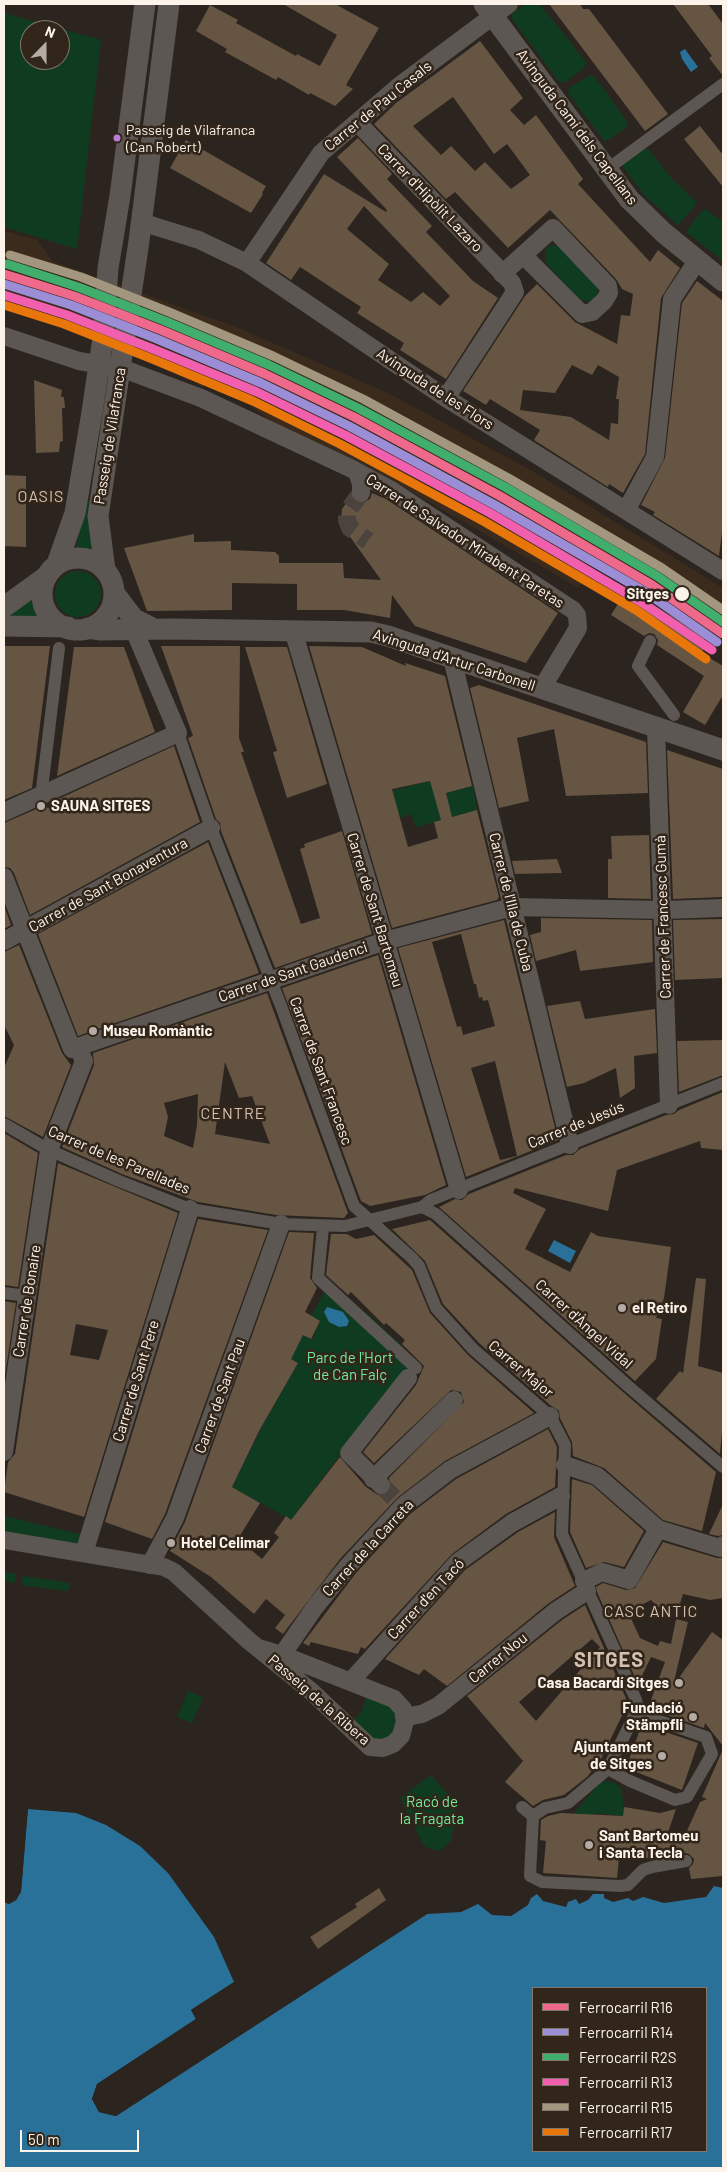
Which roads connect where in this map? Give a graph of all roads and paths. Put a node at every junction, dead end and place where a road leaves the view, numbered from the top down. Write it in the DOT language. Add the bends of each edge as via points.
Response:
graph roads {
  1 [pos="145,4"];
  2 [pos="168,4"];
  3 [pos="495,8"];
  4 [pos="723,84"];
  5 [pos="357,122"];
  6 [pos="606,170"];
  7 [pos="141,222"];
  8 [pos="524,256"];
  9 [pos="697,261"];
  10 [pos="247,263"];
  11 [pos="502,274"];
  12 [pos="723,281"];
  13 [pos="4,336"];
  14 [pos="99,364"];
  15 [pos="121,368"];
  16 [pos="446,398"];
  17 [pos="357,472"];
  18 [pos="361,493"];
  19 [pos="627,509"];
  20 [pos="52,570"];
  21 [pos="104,570"];
  22 [pos="723,571"];
  23 [pos="115,594"];
  24 [pos="4,607"];
  25 [pos="4,626"];
  26 [pos="78,627"];
  27 [pos="144,629"];
  28 [pos="293,630"];
  29 [pos="650,641"];
  30 [pos="59,648"];
  31 [pos="452,658"];
  32 [pos="542,688"];
  33 [pos="674,715"];
  34 [pos="656,728"];
  35 [pos="178,733"];
  36 [pos="723,750"];
  37 [pos="41,796"];
  38 [pos="4,812"];
  39 [pos="211,828"];
  40 [pos="4,877"];
  41 [pos="512,907"];
  42 [pos="723,908"];
  43 [pos="664,910"];
  44 [pos="25,930"];
  45 [pos="4,941"];
  46 [pos="385,941"];
  47 [pos="270,979"];
  48 [pos="78,1048"];
  49 [pos="723,1083"];
  50 [pos="669,1105"];
  51 [pos="4,1124"];
  52 [pos="570,1145"];
  53 [pos="49,1150"];
  54 [pos="459,1190"];
  55 [pos="422,1207"];
  56 [pos="190,1209"];
  57 [pos="367,1220"];
  58 [pos="281,1224"];
  59 [pos="323,1227"];
  60 [pos="4,1293"];
  61 [pos="27,1296"];
  62 [pos="412,1373"];
  63 [pos="454,1400"];
  64 [pos="550,1416"];
  65 [pos="4,1452"];
  66 [pos="723,1463"];
  67 [pos="565,1465"];
  68 [pos="561,1496"];
  69 [pos="658,1530"];
  70 [pos="4,1540"];
  71 [pos="723,1545"];
  72 [pos="84,1553"];
  73 [pos="150,1565"];
  74 [pos="586,1586"];
  75 [pos="259,1648"];
  76 [pos="282,1655"];
  77 [pos="351,1682"];
  78 [pos="639,1714"];
  79 [pos="404,1717"];
  80 [pos="608,1769"];
  81 [pos="522,1807"];
  82 [pos="533,1816"];
  83 [pos="686,1861"];
  1 -- 14 [label="street, Passeig de Vilafranca" via="108,268"];
  2 -- 7 [label="street, Passeig de Vilafranca"];
  3 -- 5 [label="street, Carrer de Pau Casals"];
  3 -- 6 [label="street, Avinguda Camí dels Capellans"];
  4 -- 6 [label="street"];
  5 -- 10 [label="street, Carrer de Pau Casals" via="321,153"];
  5 -- 11 [label="street, Carrer d'Hipòlit Lazaro"];
  6 -- 9 [label="street, Avinguda Camí dels Capellans" via="629,199"];
  7 -- 10 [label="street, Avinguda de les Flors" via="199,240"];
  7 -- 15 [label="street, Passeig de Vilafranca"];
  8 -- 8 [label="street" via="582,314 592,312 609,292 608,286 554,228"];
  8 -- 11 [label="street"];
  9 -- 12 [label="street, Avinguda Camí dels Capellans"];
  9 -- 19 [label="street" via="672,299 655,456"];
  10 -- 16 [label="street, Avinguda de les Flors"];
  11 -- 16 [label="street, Carrer d'Hipòlit Lazaro" via="512,283 515,292"];
  13 -- 14 [label="street, Carrer de Salvador Mirabent Paretas" via="79,361"];
  14 -- 15 [label="street, Carrer de Salvador Mirabent Paretas"];
  14 -- 20 [label="street, Passeig de Vilafranca" via="75,513"];
  15 -- 17 [label="street, Carrer de Salvador Mirabent Paretas" via="200,398"];
  15 -- 21 [label="street, Passeig de Vilafranca" via="98,516"];
  16 -- 19 [label="street, Avinguda de les Flors"];
  17 -- 18 [label="street, Carrer de Salvador Mirabent Paretas"];
  17 -- 32 [label="street, Carrer de Salvador Mirabent Paretas" via="391,490 573,610 578,628"];
  19 -- 22 [label="street, Avinguda de les Flors"];
  20 -- 21 [label="street" via="79,558 89,560"];
  20 -- 24 [label="street"];
  20 -- 26 [label="street" via="43,588 44,604 52,618"];
  21 -- 23 [label="street"];
  23 -- 26 [label="street" via="104,619"];
  23 -- 27 [label="street, Avinguda d'Artur Carbonell"];
  25 -- 26 [label="street, Avinguda d'Artur Carbonell"];
  26 -- 27 [label="street, Avinguda d'Artur Carbonell"];
  27 -- 28 [label="street, Avinguda d'Artur Carbonell"];
  27 -- 35 [label="street"];
  28 -- 31 [label="street, Avinguda d'Artur Carbonell" via="371,632"];
  28 -- 46 [label="street, Carrer de Sant Bartomeu"];
  29 -- 33 [label="street" via="638,666"];
  30 -- 37 [label="street"];
  31 -- 32 [label="street, Avinguda d'Artur Carbonell"];
  31 -- 41 [label="street, Carrer de l'Illa de Cuba"];
  32 -- 34 [label="street, Avinguda d'Artur Carbonell"];
  34 -- 36 [label="street, Avinguda d'Artur Carbonell"];
  34 -- 43 [label="street, Carrer de Francesc Gumà"];
  35 -- 37 [label="street"];
  35 -- 39 [label="street, Carrer de Sant Francesc"];
  37 -- 38 [label="street"];
  39 -- 44 [label="street, Carrer de Sant Bonaventura"];
  39 -- 47 [label="street, Carrer de Sant Francesc"];
  40 -- 44 [label="street"];
  41 -- 43 [label="street, Carrer de Sant Gaudenci"];
  41 -- 46 [label="street, Carrer de Sant Gaudenci"];
  41 -- 52 [label="street, Carrer de l'Illa de Cuba"];
  42 -- 43 [label="street, Carrer de Sant Gaudenci"];
  43 -- 50 [label="street, Carrer de Francesc Gumà"];
  44 -- 45 [label="street, Carrer de Sant Bonaventura"];
  44 -- 48 [label="street" via="72,1049"];
  46 -- 47 [label="street, Carrer de Sant Gaudenci"];
  46 -- 54 [label="street, Carrer de Sant Bartomeu"];
  47 -- 48 [label="street, Carrer de Sant Gaudenci"];
  47 -- 57 [label="street, Carrer de Sant Francesc" via="348,1194"];
  48 -- 53 [label="street, Carrer de Bonaire" via="84,1061"];
  49 -- 50 [label="street, Carrer de Jesús"];
  50 -- 52 [label="street, Carrer de Jesús"];
  51 -- 53 [label="street, Carrer de les Parellades"];
  52 -- 54 [label="street, Carrer de Jesús"];
  53 -- 56 [label="street, Carrer de les Parellades"];
  53 -- 61 [label="street, Carrer de Bonaire"];
  54 -- 55 [label="street, Carrer de Jesús"];
  55 -- 57 [label="street, Carrer de Jesús"];
  55 -- 66 [label="street, Carrer d'Àngel Vidal" via="436,1214 628,1386"];
  56 -- 58 [label="street, Carrer de les Parellades"];
  56 -- 72 [label="street, Carrer de Sant Pere"];
  57 -- 59 [label="street, Carrer de les Parellades" via="346,1226"];
  57 -- 64 [label="street, Carrer Major" via="419,1266 436,1308 473,1349"];
  58 -- 59 [label="street, Carrer de les Parellades"];
  58 -- 73 [label="street, Carrer de Sant Pau" via="175,1518"];
  59 -- 62 [label="street" via="318,1278"];
  60 -- 61 [label="street"];
  61 -- 65 [label="street, Carrer de Bonaire"];
  62 -- 63 [label="street" via="349,1453 378,1482"];
  64 -- 67 [label="street, Carrer Major" via="565,1445"];
  64 -- 76 [label="street, Carrer de la Carreta" via="450,1470 401,1504 315,1606"];
  67 -- 68 [label="street, Carrer Major"];
  67 -- 69 [label="street" via="597,1476"];
  68 -- 74 [label="street, Carrer Major" via="562,1534"];
  68 -- 77 [label="street, Carrer d'en Tacó" via="512,1523 458,1562"];
  69 -- 71 [label="street" via="720,1548"];
  69 -- 74 [label="street, Carrer Nou" via="630,1580 602,1572"];
  70 -- 72 [label="street, Passeig de la Ribera"];
  72 -- 73 [label="street, Passeig de la Ribera"];
  73 -- 75 [label="street, Passeig de la Ribera" via="174,1572"];
  74 -- 78 [label="street, Carrer Major" via="636,1700"];
  74 -- 79 [label="street, Carrer Nou" via="438,1706 422,1714"];
  75 -- 76 [label="street, Passeig de la Ribera"];
  75 -- 79 [label="street, Passeig de la Ribera" via="370,1747 383,1748 393,1744 400,1736"];
  76 -- 77 [label="street, Passeig de la Ribera"];
  77 -- 79 [label="street, Passeig de la Ribera" via="394,1699"];
  78 -- 80 [label="street" via="635,1714"];
  78 -- 80 [label="street" via="706,1737 712,1754 698,1781 687,1797 675,1800"];
  80 -- 82 [label="street" via="568,1803 545,1808"];
  81 -- 82 [label="street"];
  82 -- 83 [label="street" via="530,1870 534,1879 542,1882 628,1885 643,1870"];
}
